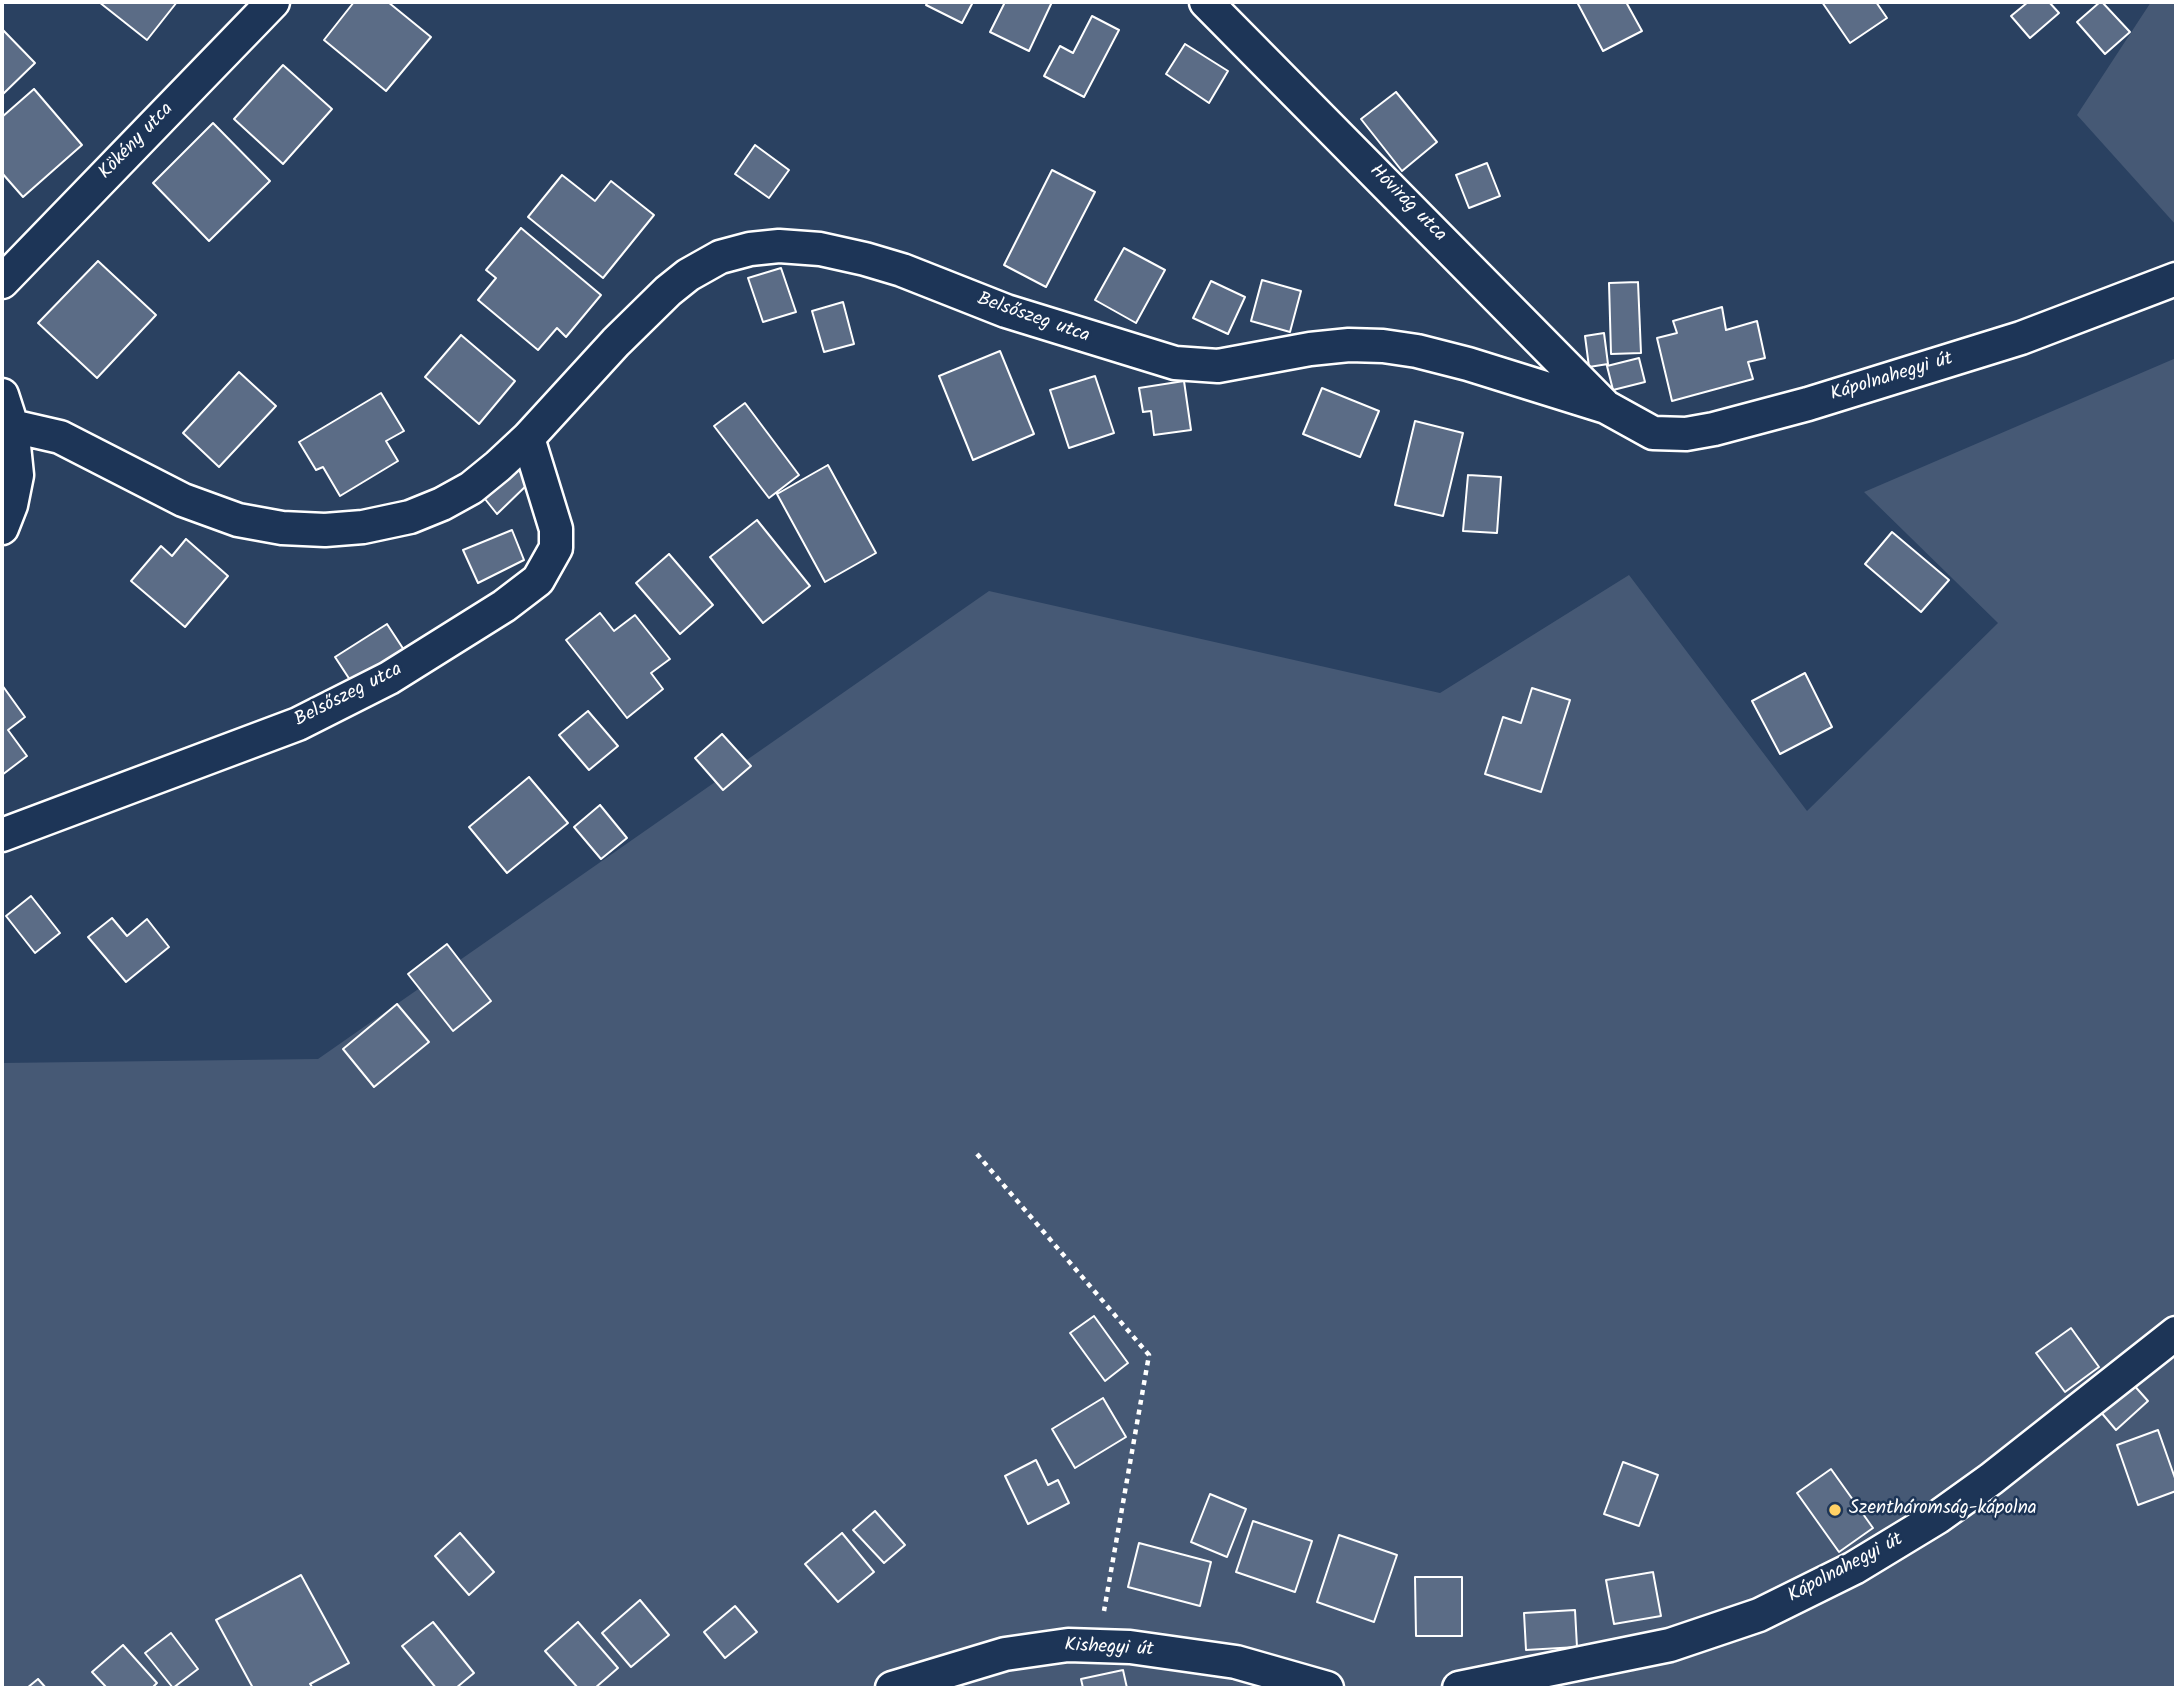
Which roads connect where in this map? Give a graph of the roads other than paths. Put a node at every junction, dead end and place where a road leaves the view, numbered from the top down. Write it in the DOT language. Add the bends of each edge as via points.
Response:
graph roads {
  1 [pos="273,2"];
  2 [pos="1206,2"];
  3 [pos="2176,279"];
  4 [pos="2,282"];
  5 [pos="2,395"];
  6 [pos="1606,407"];
  7 [pos="12,426"];
  8 [pos="528,438"];
  9 [pos="2,528"];
  10 [pos="2,835"];
  11 [pos="2176,1333"];
  12 [pos="892,1688"];
  13 [pos="1327,1688"];
  14 [pos="1459,1688"];
  1 -- 4 [label="street, Kökény utca"];
  2 -- 6 [label="street, Hóvirág utca"];
  3 -- 6 [label="street, Kápolnahegyi út" via="2021,338 1714,429 1653,433"];
  5 -- 7 [label="street"];
  6 -- 8 [label="street, Belsőszeg utca" via="1468,364 1383,346 1310,349 1218,366 1175,363 1006,311 865,259 779,246 720,257 688,275 616,342"];
  7 -- 8 [label="street, Belsőszeg utca" via="60,437 183,499 238,520 325,530 410,517 442,504 471,488"];
  7 -- 9 [label="street" via="17,475"];
  8 -- 10 [label="street, Belsőszeg utca" via="556,529 556,548 538,580 504,606 389,678 298,724"];
  11 -- 14 [label="street, Kápolnahegyi út" via="1991,1479 1938,1517 1842,1574 1759,1615 1670,1645"];
  12 -- 13 [label="street, Kishegyi út" via="1005,1654 1068,1644 1130,1647 1236,1662"];
}
